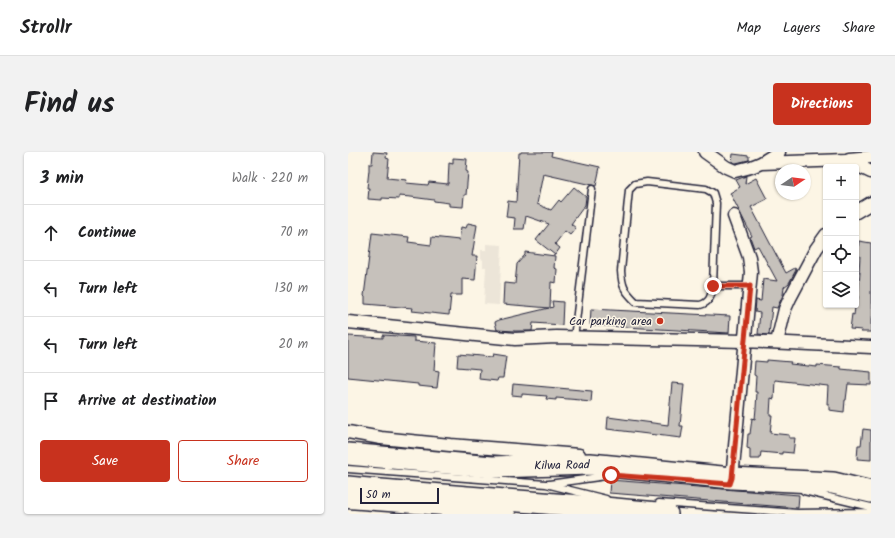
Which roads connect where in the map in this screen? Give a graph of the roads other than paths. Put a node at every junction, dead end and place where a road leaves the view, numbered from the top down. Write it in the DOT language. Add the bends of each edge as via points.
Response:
graph roads {
  1 [pos="705,152"];
  2 [pos="779,152"];
  3 [pos="871,157"];
  4 [pos="846,160"];
  5 [pos="761,163"];
  6 [pos="871,172"];
  7 [pos="592,189"];
  8 [pos="871,203"];
  9 [pos="859,210"];
  10 [pos="734,216"];
  11 [pos="825,236"];
  12 [pos="713,286"];
  13 [pos="750,286"];
  14 [pos="348,322"];
  15 [pos="574,338"];
  16 [pos="744,341"];
  17 [pos="778,342"];
  18 [pos="871,347"];
  19 [pos="348,432"];
  20 [pos="348,454"];
  21 [pos="348,469"];
  22 [pos="619,476"];
  23 [pos="730,480"];
  24 [pos="546,484"];
  25 [pos="348,487"];
  26 [pos="800,490"];
  27 [pos="871,492"];
  28 [pos="616,500"];
  29 [pos="348,502"];
  30 [pos="871,507"];
  31 [pos="661,508"];
  32 [pos="871,512"];
  33 [pos="509,514"];
  1 -- 5 [label="street" via="736,171"];
  2 -- 5 [label="street"];
  3 -- 4 [label="street"];
  4 -- 5 [label="street"];
  4 -- 6 [label="street"];
  7 -- 15 [label="lane"];
  8 -- 9 [label="street"];
  10 -- 13 [label="street" via="749,257"];
  11 -- 17 [label="street" via="784,309"];
  12 -- 12 [label="lane" via="716,203 713,193 706,188 655,182 636,184 629,190 621,270 622,284 627,293 636,302 700,305 710,300"];
  12 -- 13 [label="lane"];
  13 -- 16 [label="street"];
  14 -- 15 [label="street" via="514,339"];
  15 -- 16 [label="street"];
  16 -- 17 [label="street"];
  16 -- 23 [label="street"];
  17 -- 18 [label="street"];
  19 -- 23 [label="street"];
  20 -- 23 [label="highway, Kilwa Road" via="492,467 590,464"];
  21 -- 24 [label="lane"];
  22 -- 24 [label="lane"];
  23 -- 27 [label="highway, Kilwa Road" via="833,484"];
  24 -- 28 [label="lane"];
  25 -- 31 [label="highway" via="449,496"];
  26 -- 30 [label="lane"];
  29 -- 33 [label="street"];
  31 -- 32 [label="lane" via="797,513"];
}
